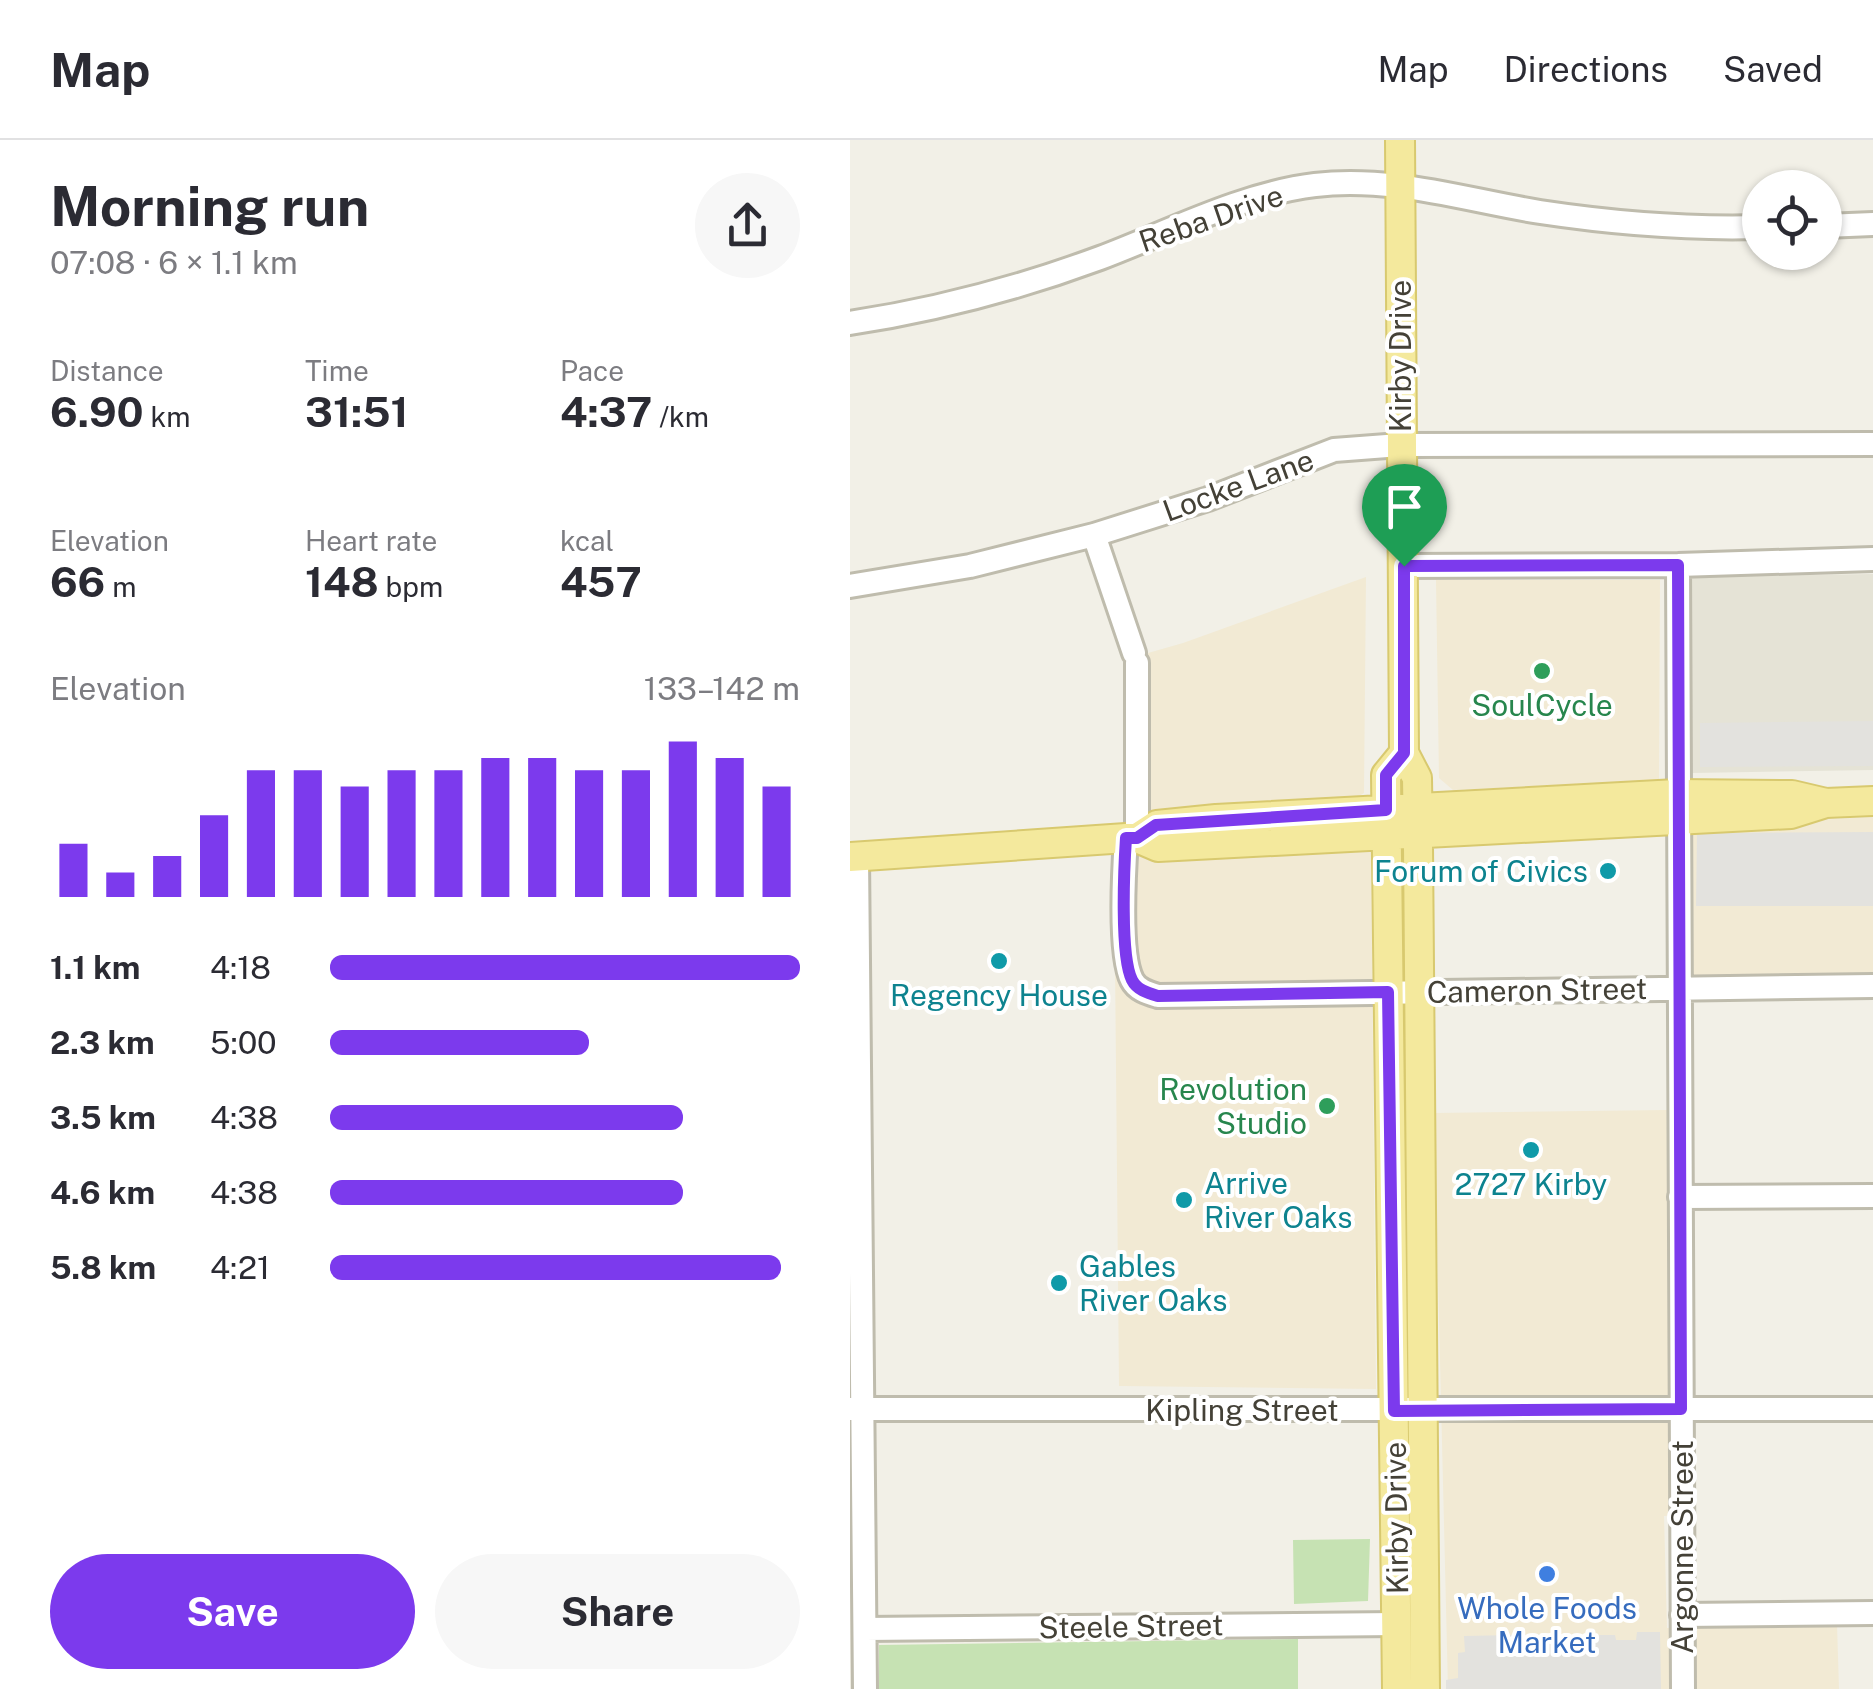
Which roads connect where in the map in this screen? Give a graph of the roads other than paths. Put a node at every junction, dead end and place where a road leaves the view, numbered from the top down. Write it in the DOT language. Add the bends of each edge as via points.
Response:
graph roads {
  1 [pos="1400,140"];
  2 [pos="1400,184"];
  3 [pos="1873,224"];
  4 [pos="1842,225"];
  5 [pos="1742,227"];
  6 [pos="850,323"];
  7 [pos="1873,444"];
  8 [pos="1400,445"];
  9 [pos="1094,535"];
  10 [pos="1873,559"];
  11 [pos="1678,565"];
  12 [pos="1404,566"];
  13 [pos="850,586"];
  14 [pos="1404,753"];
  15 [pos="1873,801"];
  16 [pos="1677,807"];
  17 [pos="1417,821"];
  18 [pos="1386,822"];
  19 [pos="1131,838"];
  20 [pos="854,857"];
  21 [pos="1873,986"];
  22 [pos="1678,987"];
  23 [pos="1388,992"];
  24 [pos="1419,992"];
  25 [pos="1873,1196"];
  26 [pos="1680,1197"];
  27 [pos="856,1409"];
  28 [pos="1681,1409"];
  29 [pos="1873,1409"];
  30 [pos="1408,1411"];
  31 [pos="1873,1614"];
  32 [pos="1682,1616"];
  33 [pos="1397,1624"];
  34 [pos="865,1629"];
  35 [pos="1425,1677"];
  36 [pos="865,1689"];
  37 [pos="1398,1689"];
  38 [pos="1682,1689"];
  1 -- 2 [label="main road, Kirby Drive"];
  2 -- 5 [label="street, Reba Drive" via="1603,220"];
  2 -- 6 [label="street, Reba Drive" via="1291,189 1009,288"];
  2 -- 8 [label="main road, Kirby Drive"];
  3 -- 4 [label="street"];
  7 -- 8 [label="street, Locke Lane"];
  8 -- 9 [label="street, Locke Lane" via="1324,453"];
  8 -- 12 [label="main road, Kirby Drive"];
  9 -- 13 [label="street, Locke Lane"];
  9 -- 19 [label="street" via="1135,658"];
  10 -- 11 [label="street"];
  11 -- 12 [label="street"];
  11 -- 16 [label="street, Argonne Street"];
  12 -- 14 [label="main road, Kirby Drive"];
  14 -- 17 [label="main road, Kirby Drive" via="1416,778"];
  14 -- 18 [label="main road, Kirby Drive" via="1386,775"];
  15 -- 16 [label="main road" via="1826,803 1792,814"];
  16 -- 17 [label="main road"];
  16 -- 22 [label="street, Argonne Street"];
  17 -- 18 [label="main road"];
  17 -- 24 [label="main road, Kirby Drive"];
  18 -- 19 [label="main road" via="1158,847"];
  18 -- 23 [label="main road, Kirby Drive"];
  19 -- 20 [label="main road"];
  19 -- 23 [label="street, Cameron Street" via="1127,950 1132,981 1142,991"];
  20 -- 27 [label="street"];
  21 -- 22 [label="street, Cameron Street"];
  22 -- 24 [label="street, Cameron Street"];
  22 -- 26 [label="street, Argonne Street"];
  23 -- 24 [label="street, Cameron Street"];
  23 -- 30 [label="main road, Kirby Drive"];
  24 -- 30 [label="main road, Kirby Drive"];
  25 -- 26 [label="street"];
  26 -- 28 [label="street, Argonne Street"];
  27 -- 30 [label="street, Kipling Street"];
  27 -- 34 [label="street"];
  28 -- 29 [label="street, Kipling Street"];
  28 -- 30 [label="street, Kipling Street"];
  28 -- 32 [label="street, Argonne Street"];
  30 -- 33 [label="main road, Kirby Drive"];
  30 -- 35 [label="main road, Kirby Drive"];
  31 -- 32 [label="street"];
  32 -- 38 [label="street, Argonne Street"];
  33 -- 34 [label="street, Steele Street"];
  33 -- 35 [label="main road"];
  33 -- 37 [label="main road, Kirby Drive"];
  34 -- 36 [label="street"];
}
